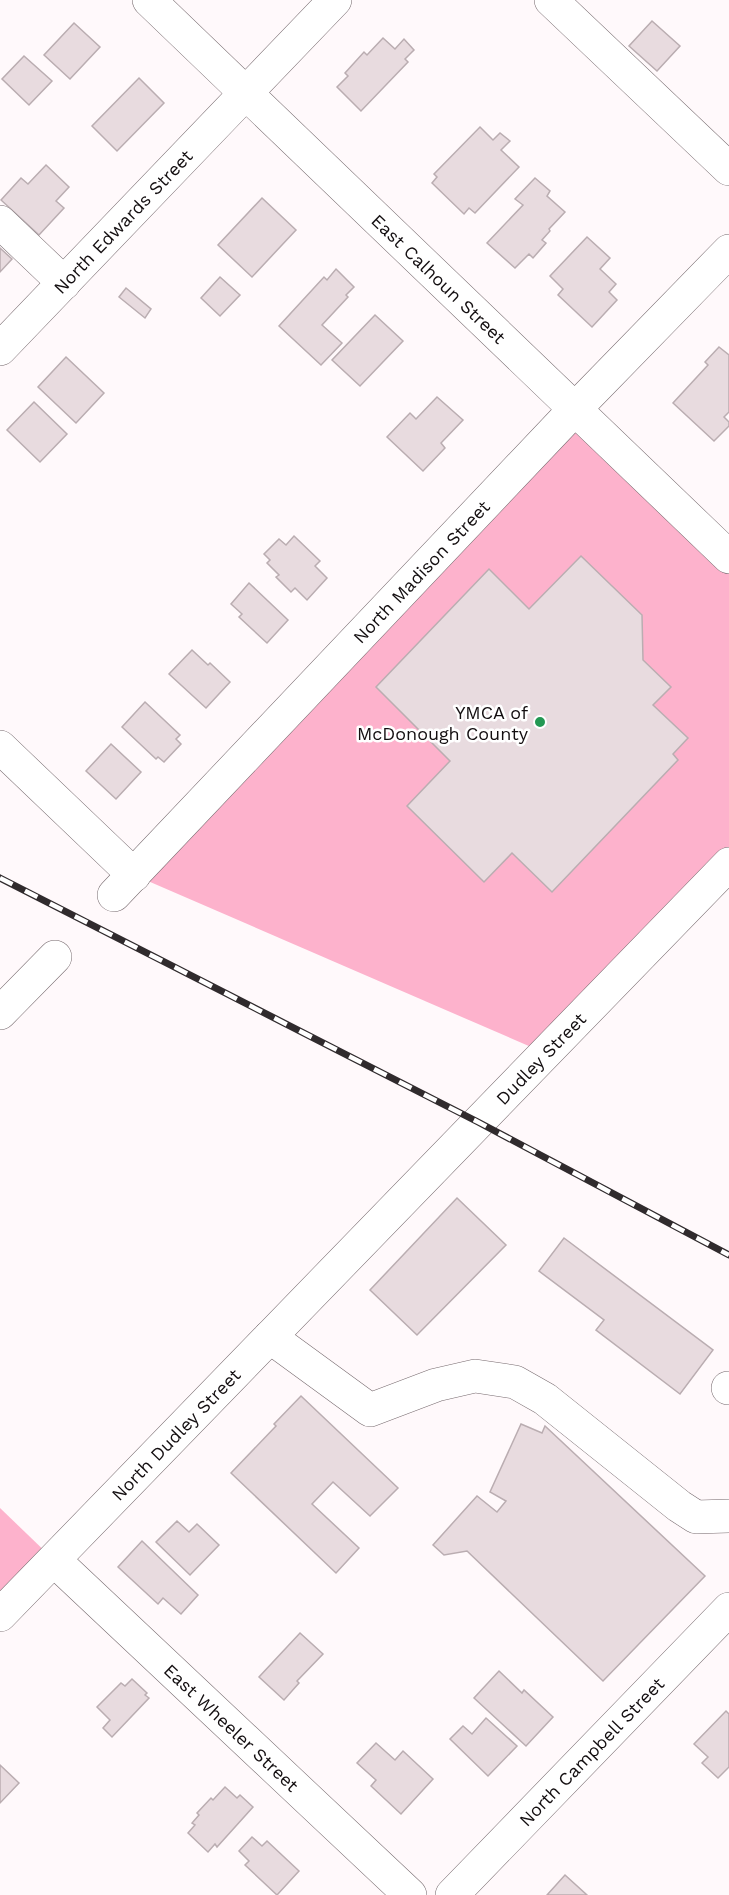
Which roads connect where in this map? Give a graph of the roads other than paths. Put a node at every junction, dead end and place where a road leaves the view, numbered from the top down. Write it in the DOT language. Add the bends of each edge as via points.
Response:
graph roads {
  1 [pos="149,0"];
  2 [pos="334,0"];
  3 [pos="551,0"];
  4 [pos="245,93"];
  5 [pos="729,169"];
  6 [pos="0,222"];
  7 [pos="729,251"];
  8 [pos="64,283"];
  9 [pos="0,349"];
  10 [pos="575,409"];
  11 [pos="729,557"];
  12 [pos="0,747"];
  13 [pos="729,864"];
  14 [pos="55,957"];
  15 [pos="0,1013"];
  16 [pos="351,1253"];
  17 [pos="270,1337"];
  18 [pos="729,1516"];
  19 [pos="54,1560"];
  20 [pos="729,1609"];
  21 [pos="0,1615"];
  22 [pos="410,1895"];
  23 [pos="452,1895"];
  1 -- 4 [label="street, East Calhoun Street"];
  2 -- 4 [label="street, North Edwards Street"];
  3 -- 5 [label="street"];
  4 -- 8 [label="street, North Edwards Street"];
  4 -- 10 [label="street, East Calhoun Street"];
  6 -- 8 [label="street"];
  7 -- 10 [label="street, North Madison Street"];
  8 -- 9 [label="street, North Edwards Street"];
  10 -- 11 [label="street, East Calhoun Street"];
  10 -- 12 [label="street, North Madison Street" via="124,885"];
  13 -- 16 [label="street, Dudley Street"];
  14 -- 15 [label="street"];
  16 -- 17 [label="street, North Dudley Street"];
  17 -- 18 [label="street" via="370,1410 436,1385 475,1376 515,1382 545,1399 696,1517"];
  17 -- 19 [label="street, North Dudley Street"];
  19 -- 21 [label="street, North Dudley Street"];
  19 -- 22 [label="street, East Wheeler Street"];
  20 -- 23 [label="street, North Campbell Street"];
}
